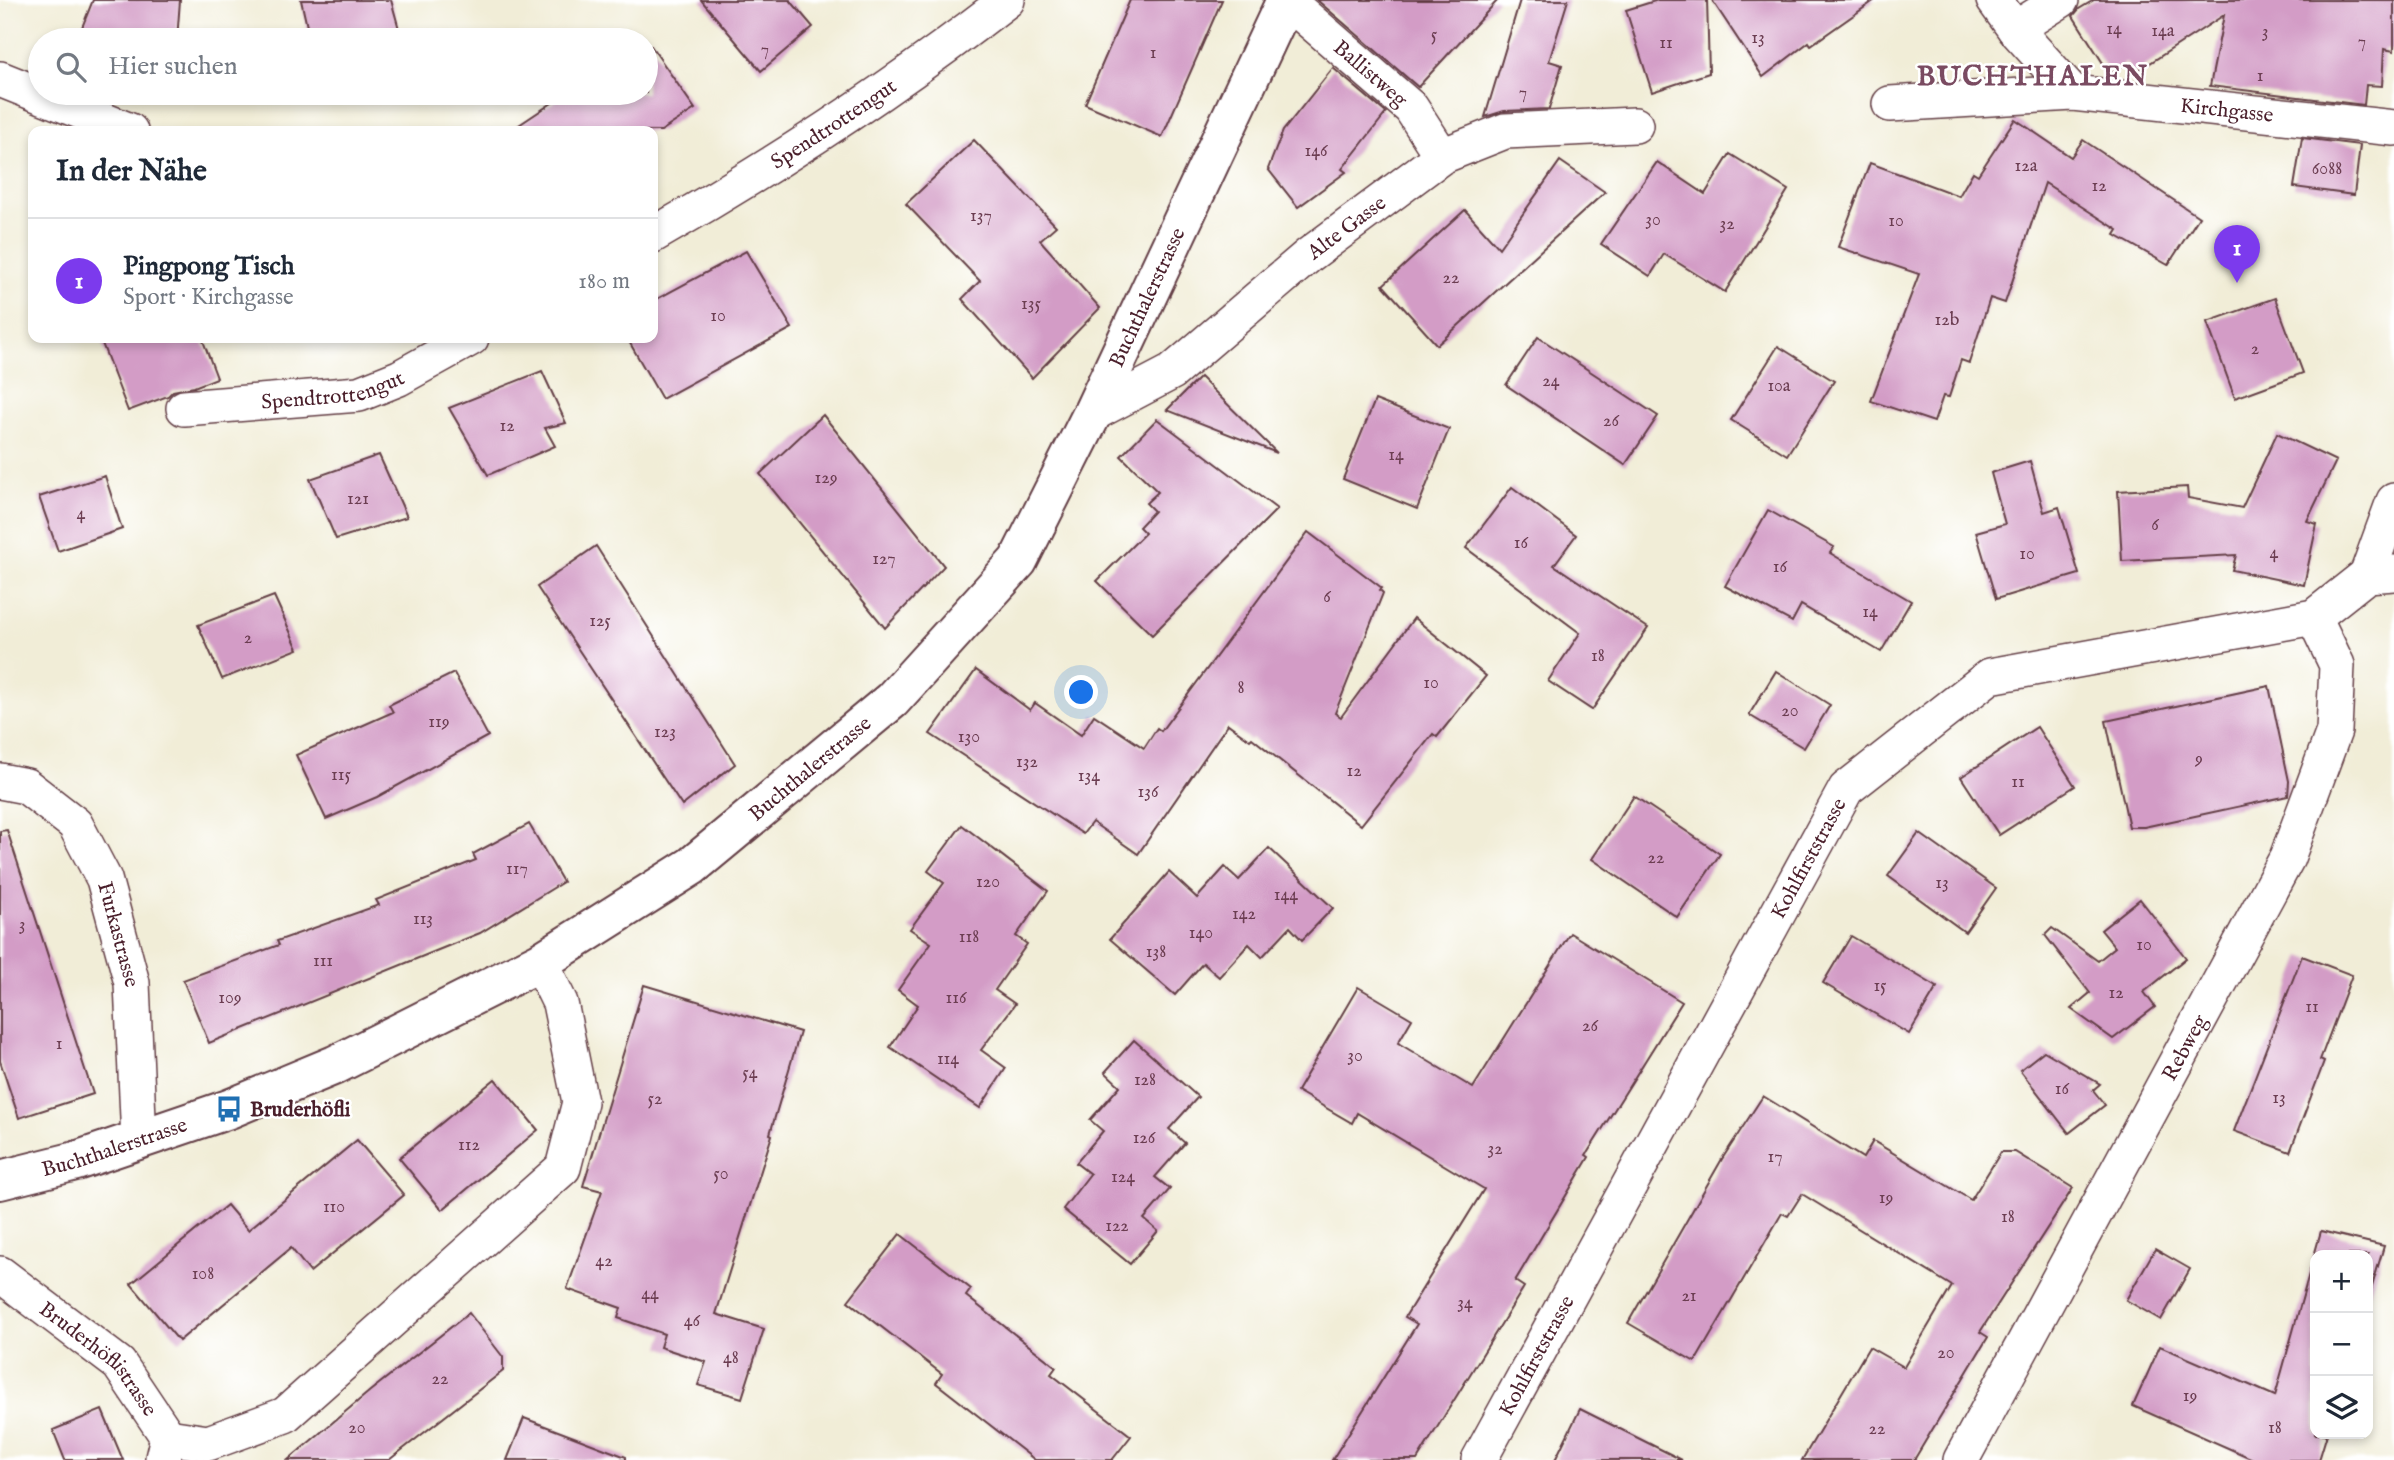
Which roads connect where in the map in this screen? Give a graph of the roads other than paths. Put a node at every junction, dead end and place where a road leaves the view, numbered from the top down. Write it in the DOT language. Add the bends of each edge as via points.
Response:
graph roads {
  1 [pos="1007,0"];
  2 [pos="1286,0"];
  3 [pos="1994,0"];
  4 [pos="2061,0"];
  5 [pos="2015,29"];
  6 [pos="0,79"];
  7 [pos="28,90"];
  8 [pos="2073,93"];
  9 [pos="1890,104"];
  10 [pos="65,105"];
  11 [pos="1635,125"];
  12 [pos="118,126"];
  13 [pos="2394,128"];
  14 [pos="1442,156"];
  15 [pos="658,232"];
  16 [pos="462,343"];
  17 [pos="184,408"];
  18 [pos="1092,414"];
  19 [pos="2394,502"];
  20 [pos="2381,574"];
  21 [pos="2314,617"];
  22 [pos="0,780"];
  23 [pos="540,962"];
  24 [pos="139,1141"];
  25 [pos="0,1180"];
  26 [pos="0,1274"];
  27 [pos="166,1449"];
  28 [pos="1479,1460"];
  29 [pos="1961,1460"];
  1 -- 15 [label="street, Spendtrottengut" via="935,56 722,196"];
  2 -- 14 [label="street, Ballistweg" via="1411,108"];
  2 -- 18 [label="street, Buchthalerstrasse"];
  3 -- 5 [label="street"];
  4 -- 5 [label="street"];
  5 -- 8 [label="street"];
  6 -- 7 [label="street"];
  8 -- 9 [label="street, Kirchgasse"];
  8 -- 13 [label="street, Kirchgasse"];
  10 -- 12 [label="street"];
  11 -- 14 [label="street, Alte Gasse" via="1505,131"];
  14 -- 18 [label="street, Alte Gasse" via="1309,255 1172,372"];
  16 -- 17 [label="street, Spendtrottengut" via="359,394"];
  18 -- 23 [label="street, Buchthalerstrasse" via="1018,561 892,700 692,866"];
  19 -- 20 [label="street"];
  20 -- 21 [label="street, Kohlfirststrasse"];
  21 -- 28 [label="street, Kohlfirststrasse" via="1990,676 1846,789"];
  21 -- 29 [label="street, Rebweg" via="2337,665 2334,731 2287,858"];
  22 -- 24 [label="street, Furkastrasse" via="26,786 75,824 104,879 132,984"];
  23 -- 24 [label="street, Buchthalerstrasse" via="335,1065"];
  23 -- 27 [label="street" via="560,1003 580,1102 563,1168 285,1415 208,1443"];
  24 -- 25 [label="street, Buchthalerstrasse"];
  26 -- 27 [label="street, Bruderhöflistrasse" via="119,1364"];
}
